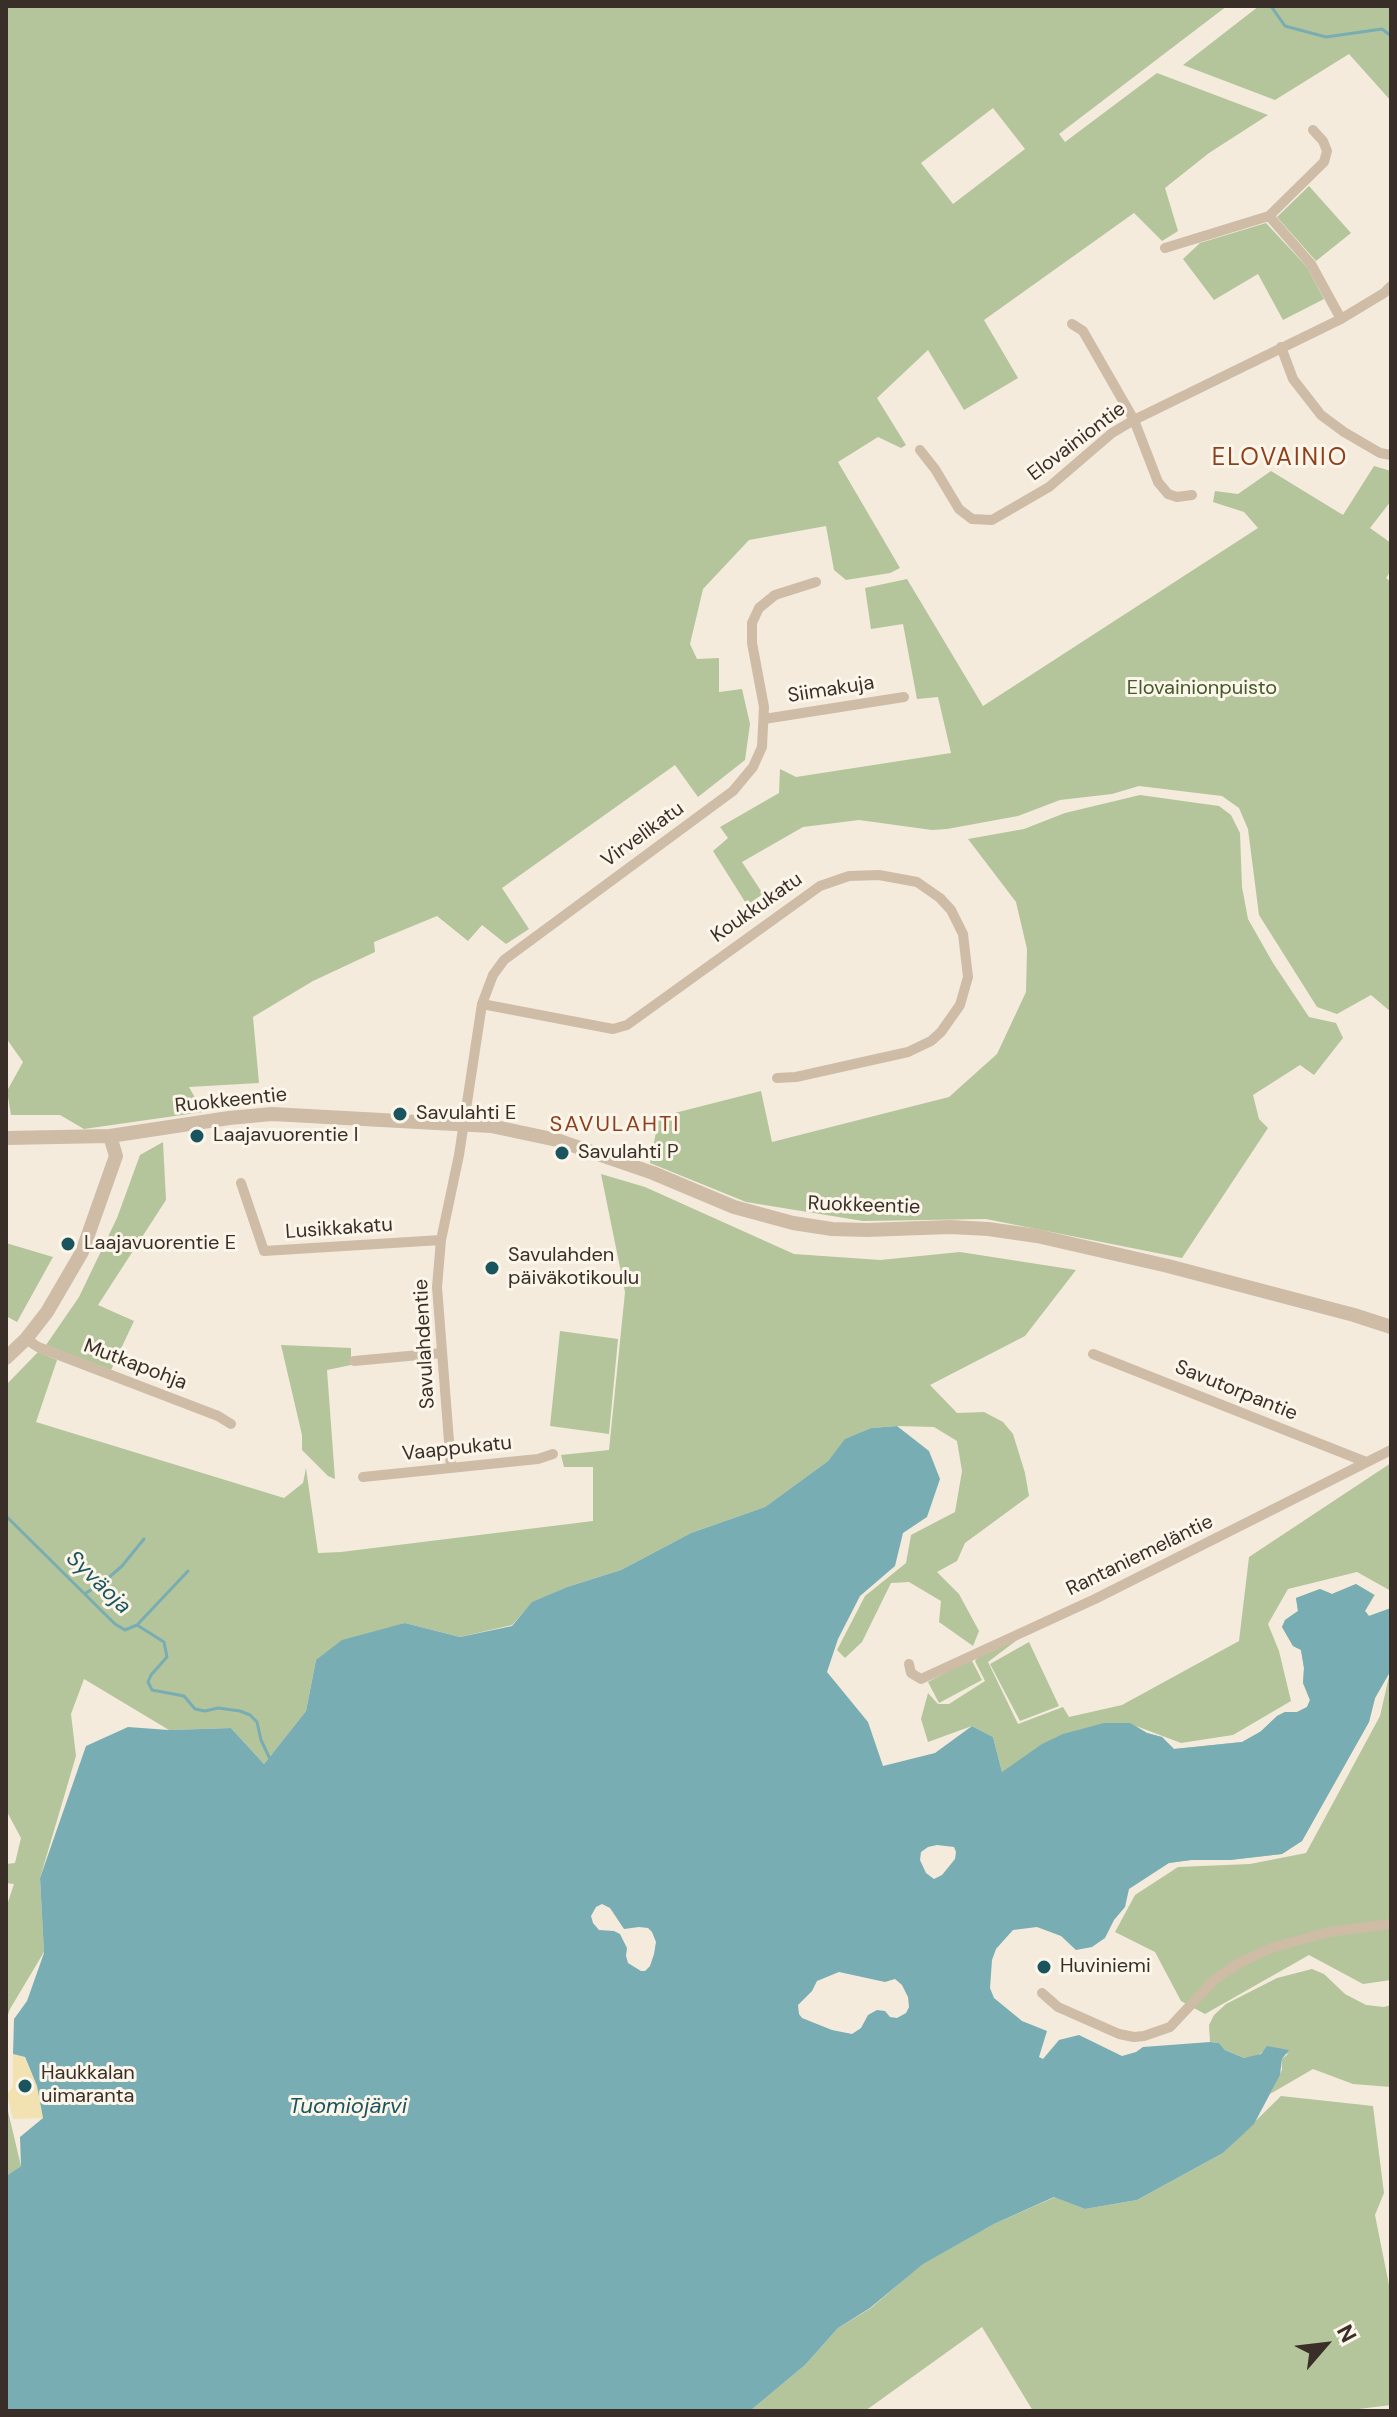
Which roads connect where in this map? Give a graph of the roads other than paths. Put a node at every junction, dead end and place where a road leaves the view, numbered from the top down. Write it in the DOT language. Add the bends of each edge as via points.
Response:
graph roads {
  1 [pos="1313,130"];
  2 [pos="1269,216"];
  3 [pos="1165,248"];
  4 [pos="1391,286"];
  5 [pos="1341,319"];
  6 [pos="1072,324"];
  7 [pos="1281,347"];
  8 [pos="1134,420"];
  9 [pos="920,450"];
  10 [pos="1391,455"];
  11 [pos="1192,495"];
  12 [pos="816,582"];
  13 [pos="904,697"];
  14 [pos="764,719"];
  15 [pos="482,1004"];
  16 [pos="777,1078"];
  17 [pos="463,1124"];
  18 [pos="110,1136"];
  19 [pos="6,1138"];
  20 [pos="241,1183"];
  21 [pos="441,1240"];
  22 [pos="1391,1327"];
  23 [pos="26,1339"];
  24 [pos="441,1353"];
  25 [pos="1093,1354"];
  26 [pos="6,1358"];
  27 [pos="354,1361"];
  28 [pos="231,1424"];
  29 [pos="1391,1450"];
  30 [pos="553,1454"];
  31 [pos="1366,1462"];
  32 [pos="451,1467"];
  33 [pos="363,1477"];
  34 [pos="909,1664"];
  35 [pos="1391,1924"];
  36 [pos="1042,1993"];
  1 -- 2 [label="street" via="1327,151 1324,162"];
  2 -- 3 [label="street"];
  2 -- 5 [label="street" via="1311,264"];
  4 -- 5 [label="street, Elovainiontie"];
  5 -- 7 [label="street, Elovainiontie"];
  6 -- 8 [label="street" via="1083,331"];
  7 -- 8 [label="street, Elovainiontie"];
  7 -- 10 [label="street" via="1293,379 1321,415"];
  8 -- 9 [label="street, Elovainiontie" via="1049,487 992,520 972,519 959,509"];
  8 -- 11 [label="street" via="1158,482 1168,494"];
  12 -- 14 [label="street, Virvelikatu" via="775,595 759,608 752,623"];
  13 -- 14 [label="street, Siimakuja"];
  14 -- 15 [label="street, Virvelikatu" via="762,747 733,791 504,960"];
  15 -- 16 [label="street, Koukkukatu" via="613,1029 627,1025 820,886 849,876 879,875 917,882 940,898 963,934 968,977 960,1005 941,1032 908,1052"];
  15 -- 17 [label="street, Virvelikatu"];
  17 -- 18 [label="street, Ruokkeentie" via="272,1114"];
  17 -- 21 [label="street, Savulahdentie"];
  17 -- 22 [label="street, Ruokkeentie" via="557,1140 734,1207 793,1223 832,1229 988,1229 1037,1236"];
  18 -- 19 [label="street, Ruokkeentie"];
  18 -- 23 [label="street" via="116,1156 82,1252"];
  20 -- 21 [label="street, Lusikkakatu" via="264,1251"];
  21 -- 24 [label="street, Savulahdentie"];
  23 -- 26 [label="street"];
  23 -- 28 [label="street, Mutkapohja"];
  24 -- 27 [label="street"];
  24 -- 32 [label="street, Savulahdentie"];
  25 -- 31 [label="street, Savutorpantie"];
  29 -- 31 [label="street, Rantaniemeläntie"];
  30 -- 32 [label="street, Vaappukatu"];
  31 -- 34 [label="street, Rantaniemeläntie" via="1095,1599 921,1679 911,1673"];
  32 -- 33 [label="street, Vaappukatu"];
  35 -- 36 [label="street" via="1329,1932 1271,1948 1215,1979 1170,2027 1144,2036 1119,2034 1058,2007"];
}
